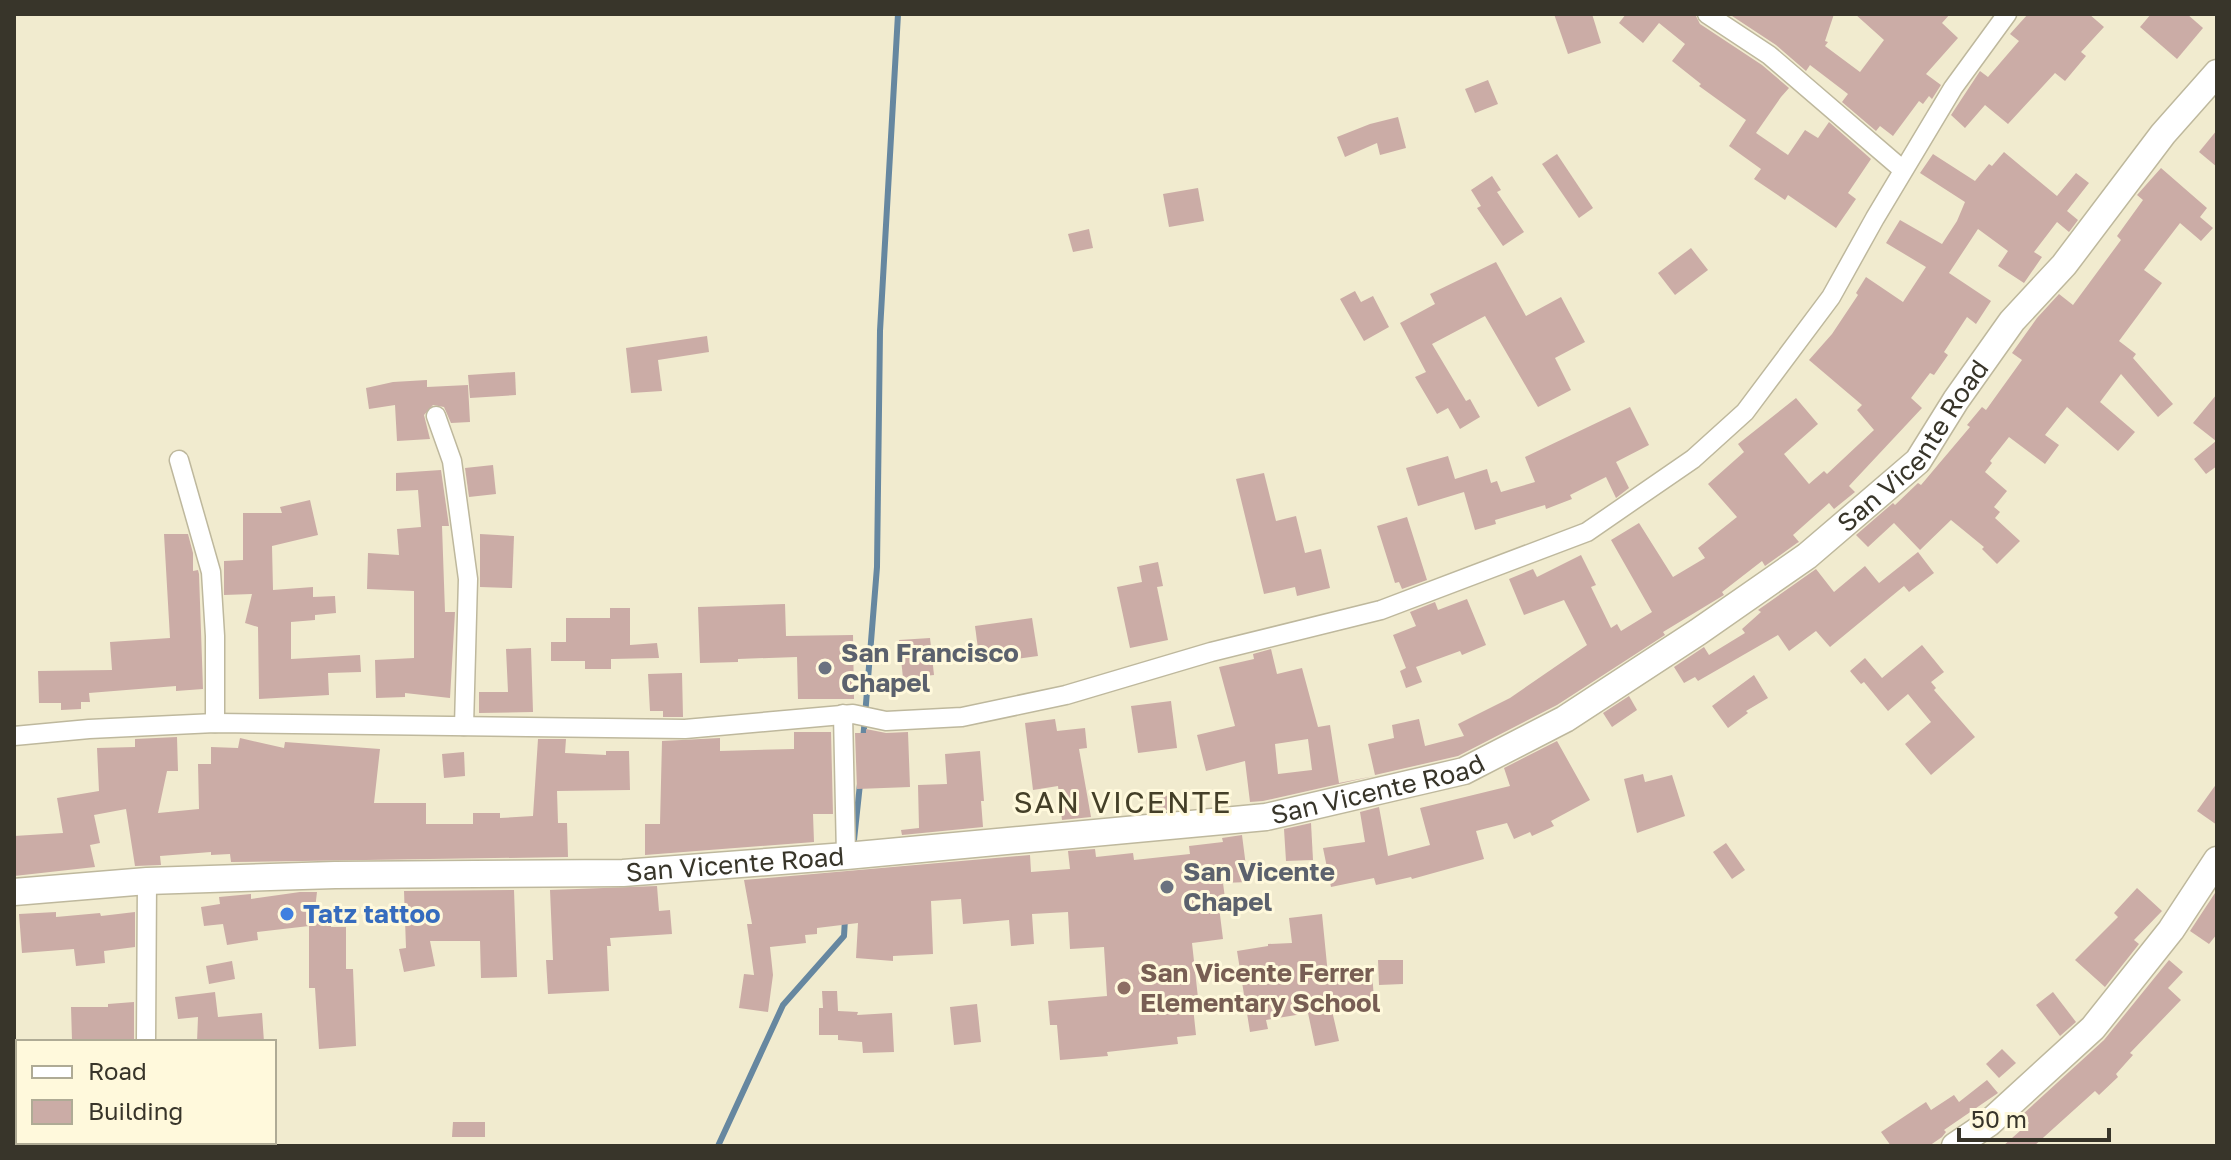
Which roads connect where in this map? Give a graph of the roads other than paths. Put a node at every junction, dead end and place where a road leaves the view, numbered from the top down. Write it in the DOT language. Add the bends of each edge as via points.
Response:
graph roads {
  1 [pos="1707,14"];
  2 [pos="2007,14"];
  3 [pos="2217,73"];
  4 [pos="1903,170"];
  5 [pos="436,416"];
  6 [pos="179,460"];
  7 [pos="848,714"];
  8 [pos="215,723"];
  9 [pos="464,726"];
  10 [pos="14,736"];
  11 [pos="854,856"];
  12 [pos="2217,860"];
  13 [pos="147,881"];
  14 [pos="14,892"];
  15 [pos="146,1040"];
  16 [pos="1955,1146"];
  1 -- 4 [label="street" via="1769,55"];
  2 -- 4 [label="street"];
  3 -- 11 [label="street, San Vicente Road" via="2163,134 2064,265 2012,321 1918,461 1807,556 1565,719 1464,771 1266,817"];
  4 -- 7 [label="street" via="1831,297 1745,412 1693,459 1587,532 1381,610 1066,695 962,717 886,721"];
  5 -- 9 [label="street" via="452,461 468,579"];
  6 -- 8 [label="street" via="211,572"];
  7 -- 9 [label="street" via="685,729"];
  7 -- 11 [label="street"];
  8 -- 9 [label="street"];
  8 -- 10 [label="street"];
  11 -- 13 [label="street, San Vicente Road" via="623,873"];
  12 -- 16 [label="street" via="2171,930 2093,1028 1989,1123"];
  13 -- 14 [label="street, San Vicente Road"];
  13 -- 15 [label="street"];
}
